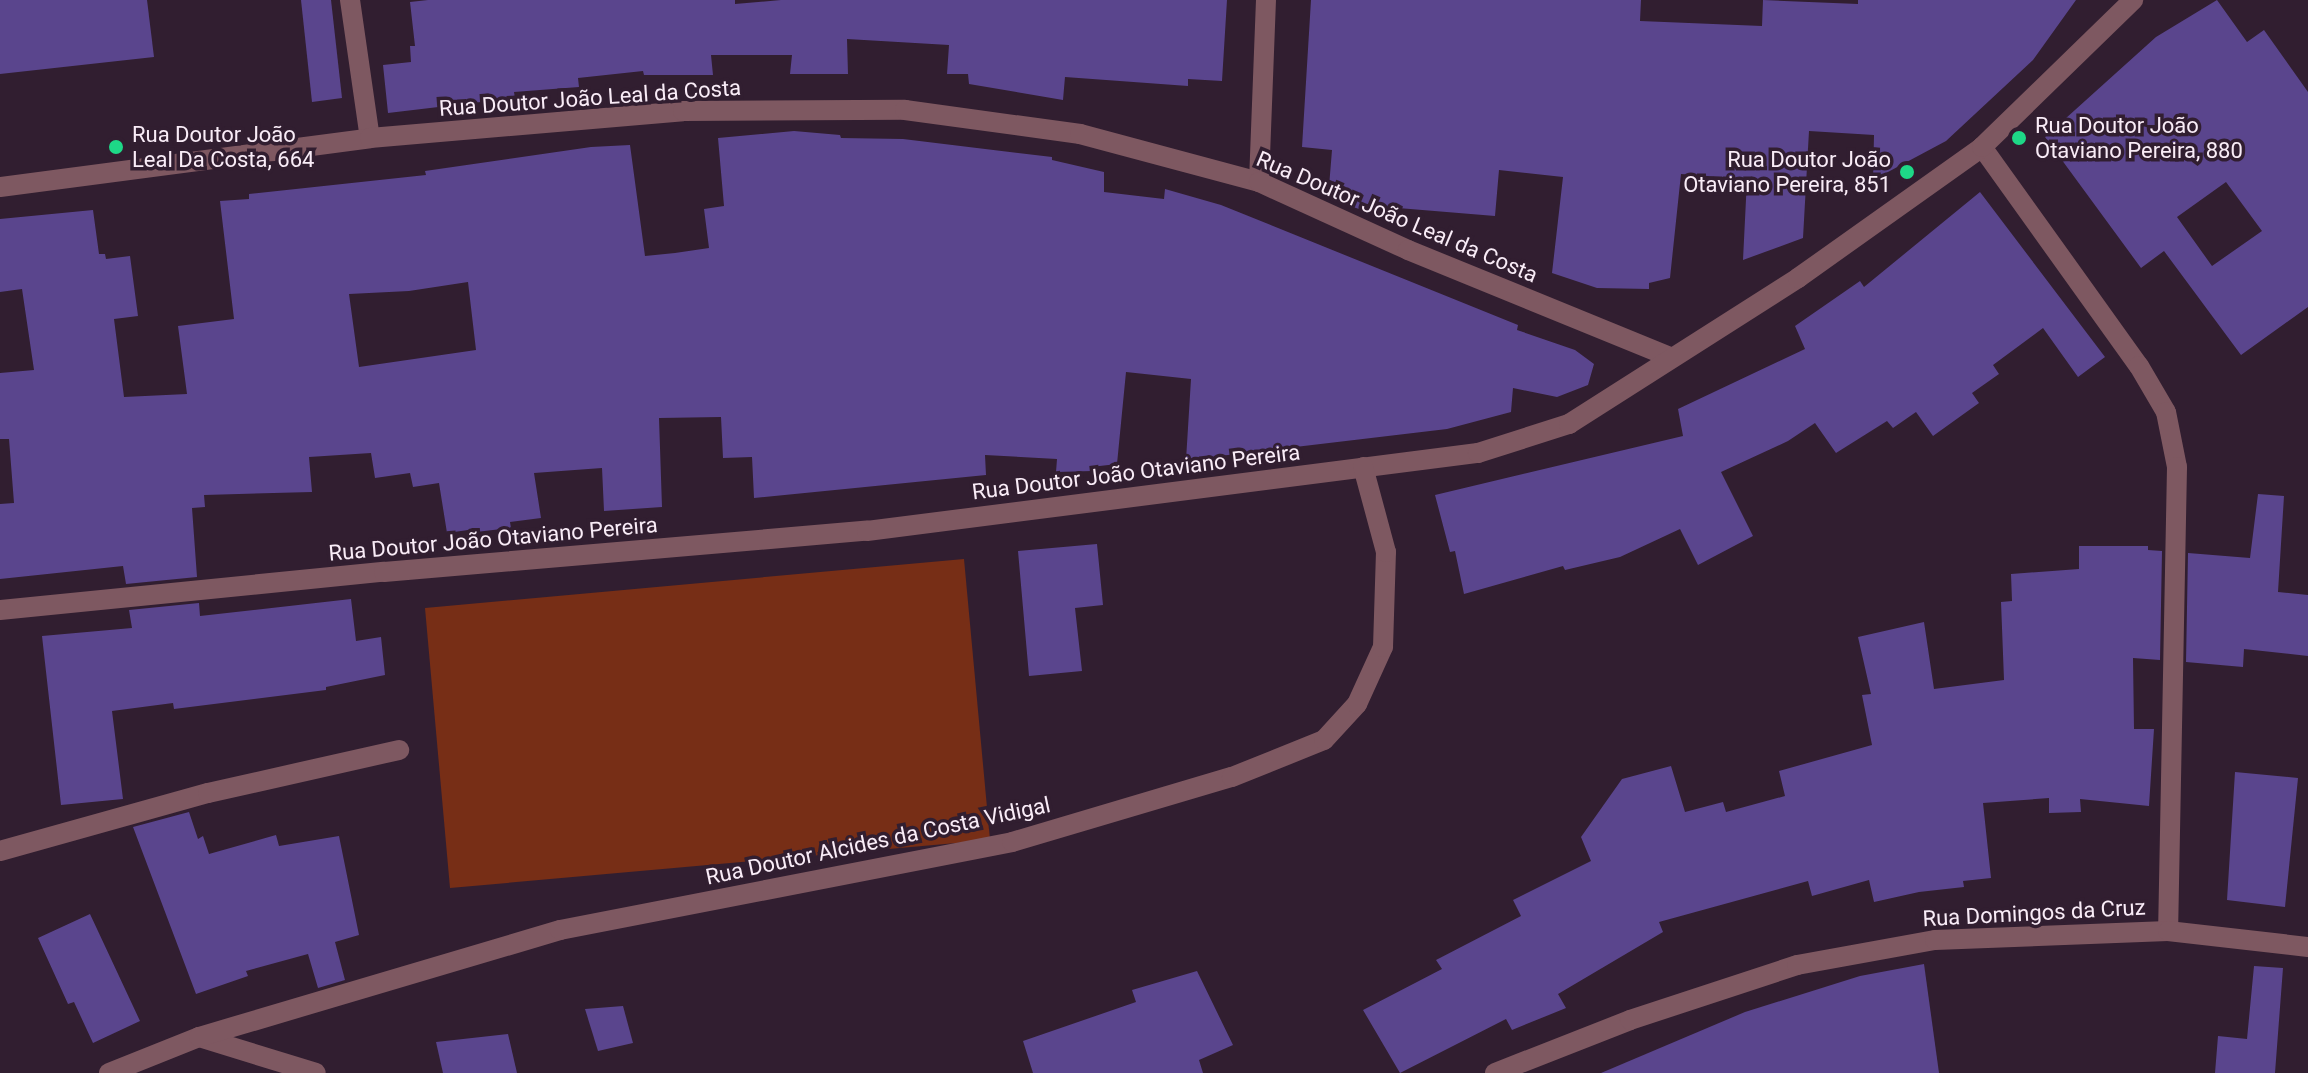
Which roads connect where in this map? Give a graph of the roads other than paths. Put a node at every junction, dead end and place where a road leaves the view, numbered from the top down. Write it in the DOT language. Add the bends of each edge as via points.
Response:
graph roads {
  1 [pos="350,0"];
  2 [pos="1266,0"];
  3 [pos="2133,0"];
  4 [pos="370,138"];
  5 [pos="1982,147"];
  6 [pos="1259,182"];
  7 [pos="0,187"];
  8 [pos="1672,358"];
  9 [pos="1363,467"];
  10 [pos="0,610"];
  11 [pos="399,750"];
  12 [pos="0,851"];
  13 [pos="2168,931"];
  14 [pos="2308,947"];
  15 [pos="199,1037"];
  16 [pos="109,1073"];
  17 [pos="316,1073"];
  18 [pos="1495,1073"];
  1 -- 4 [label="street"];
  2 -- 6 [label="street"];
  3 -- 5 [label="street, Rua Doutor João Otaviano Pereira"];
  4 -- 6 [label="street, Rua Doutor João Leal da Costa" via="683,111 905,110 1080,134"];
  4 -- 7 [label="street, Rua Doutor João Leal da Costa"];
  5 -- 8 [label="street, Rua Doutor João Otaviano Pereira" via="1798,278"];
  5 -- 13 [label="street" via="2139,366 2166,412 2177,467"];
  6 -- 8 [label="street, Rua Doutor João Leal da Costa" via="1408,250"];
  8 -- 9 [label="street, Rua Doutor João Otaviano Pereira" via="1569,424 1478,453"];
  9 -- 10 [label="street, Rua Doutor João Otaviano Pereira" via="867,531"];
  9 -- 15 [label="street, Rua Doutor Alcides da Costa Vidigal" via="1386,552 1383,647 1357,704 1324,740 1232,777 1012,842 560,930"];
  11 -- 12 [label="street" via="208,793"];
  13 -- 14 [label="street, Rua Domingos da Cruz"];
  13 -- 18 [label="street, Rua Domingos da Cruz" via="1935,940 1797,965 1630,1020"];
  15 -- 16 [label="street, Rua Doutor Alcides da Costa Vidigal"];
  15 -- 17 [label="street"];
}
